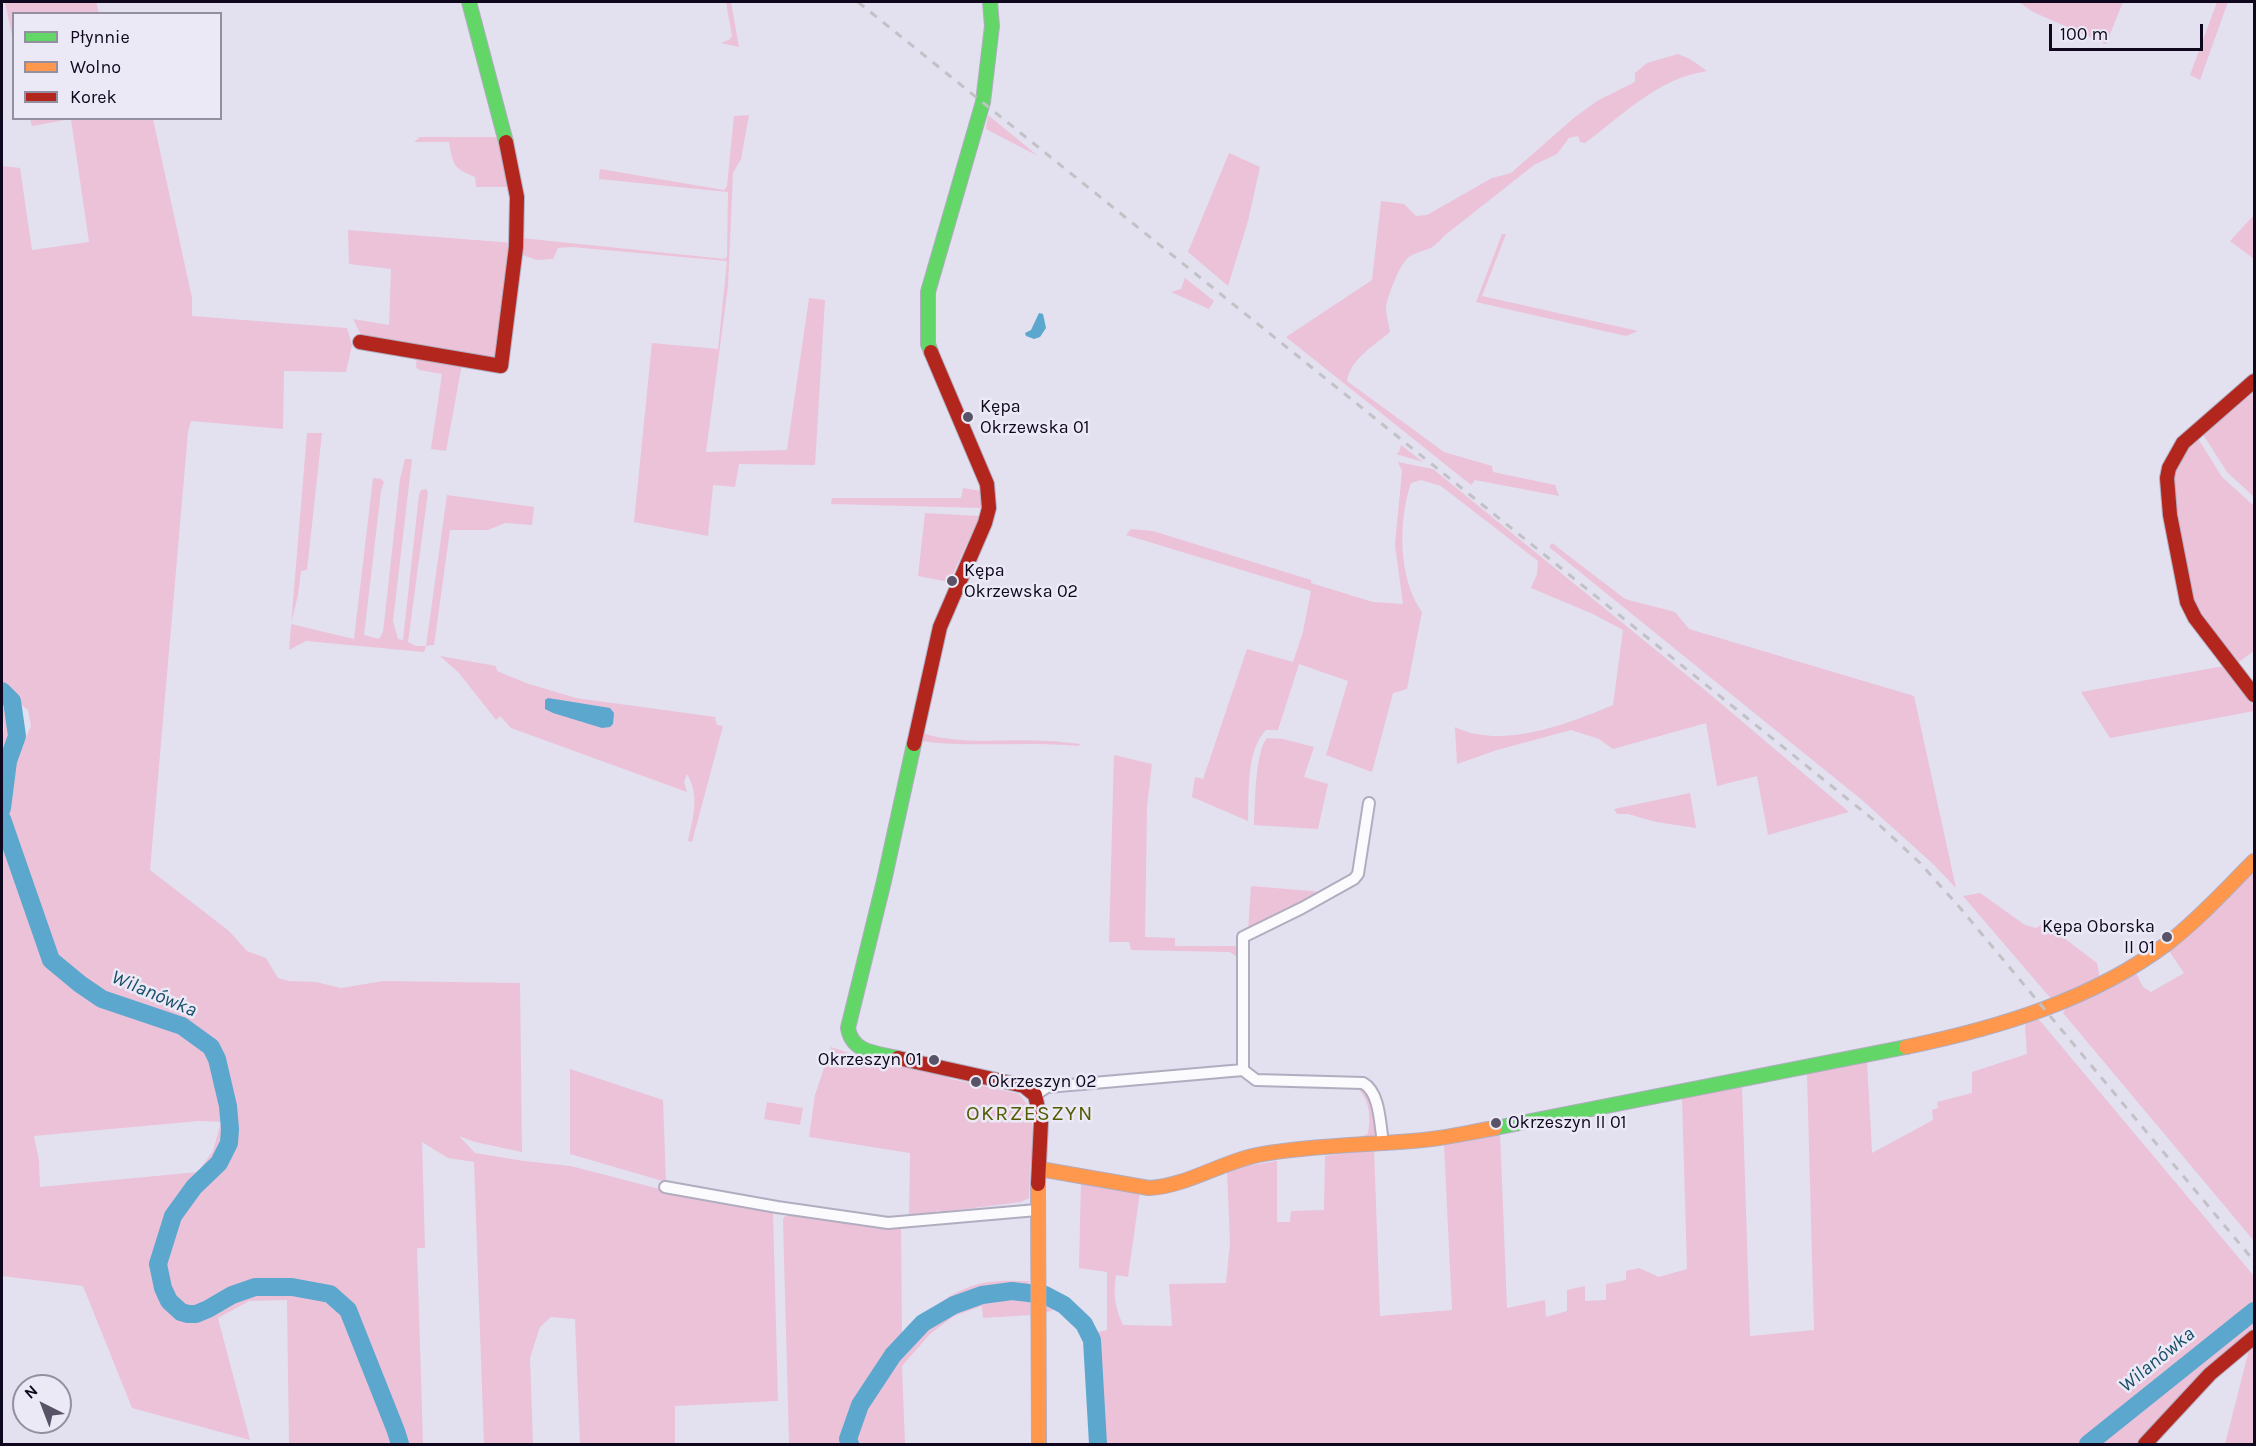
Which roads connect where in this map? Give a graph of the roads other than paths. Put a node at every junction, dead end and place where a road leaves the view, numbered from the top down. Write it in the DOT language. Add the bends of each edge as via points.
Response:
graph roads {
  1 [pos="469,2"];
  2 [pos="990,2"];
  3 [pos="360,342"];
  4 [pos="2254,381"];
  5 [pos="2254,695"];
  6 [pos="1369,802"];
  7 [pos="2254,861"];
  8 [pos="1243,1070"];
  9 [pos="1035,1095"];
  10 [pos="1383,1143"];
  11 [pos="1040,1169"];
  12 [pos="665,1187"];
  13 [pos="1037,1210"];
  14 [pos="2254,1337"];
  15 [pos="1039,1444"];
  16 [pos="2145,1444"];
  1 -- 3 [label="street" via="517,197 516,247 501,366"];
  2 -- 9 [label="street" via="992,26 983,102 928,292 928,344 987,484 989,508 940,627 848,1028 852,1042 866,1051 1024,1086"];
  4 -- 5 [label="street" via="2183,442 2167,478 2187,602 2194,618"];
  6 -- 8 [label="street" via="1354,879 1243,937"];
  7 -- 10 [label="street" via="2170,941 2145,959 2046,1010 1934,1041 1503,1127"];
  8 -- 9 [label="street" via="1047,1087"];
  8 -- 10 [label="street" via="1256,1080 1366,1085 1374,1095"];
  9 -- 11 [label="street" via="1041,1122"];
  10 -- 11 [label="street" via="1260,1154 1155,1188"];
  11 -- 13 [label="street"];
  12 -- 13 [label="street" via="888,1223"];
  13 -- 15 [label="street"];
  14 -- 16 [label="street" via="2215,1368"];
}
